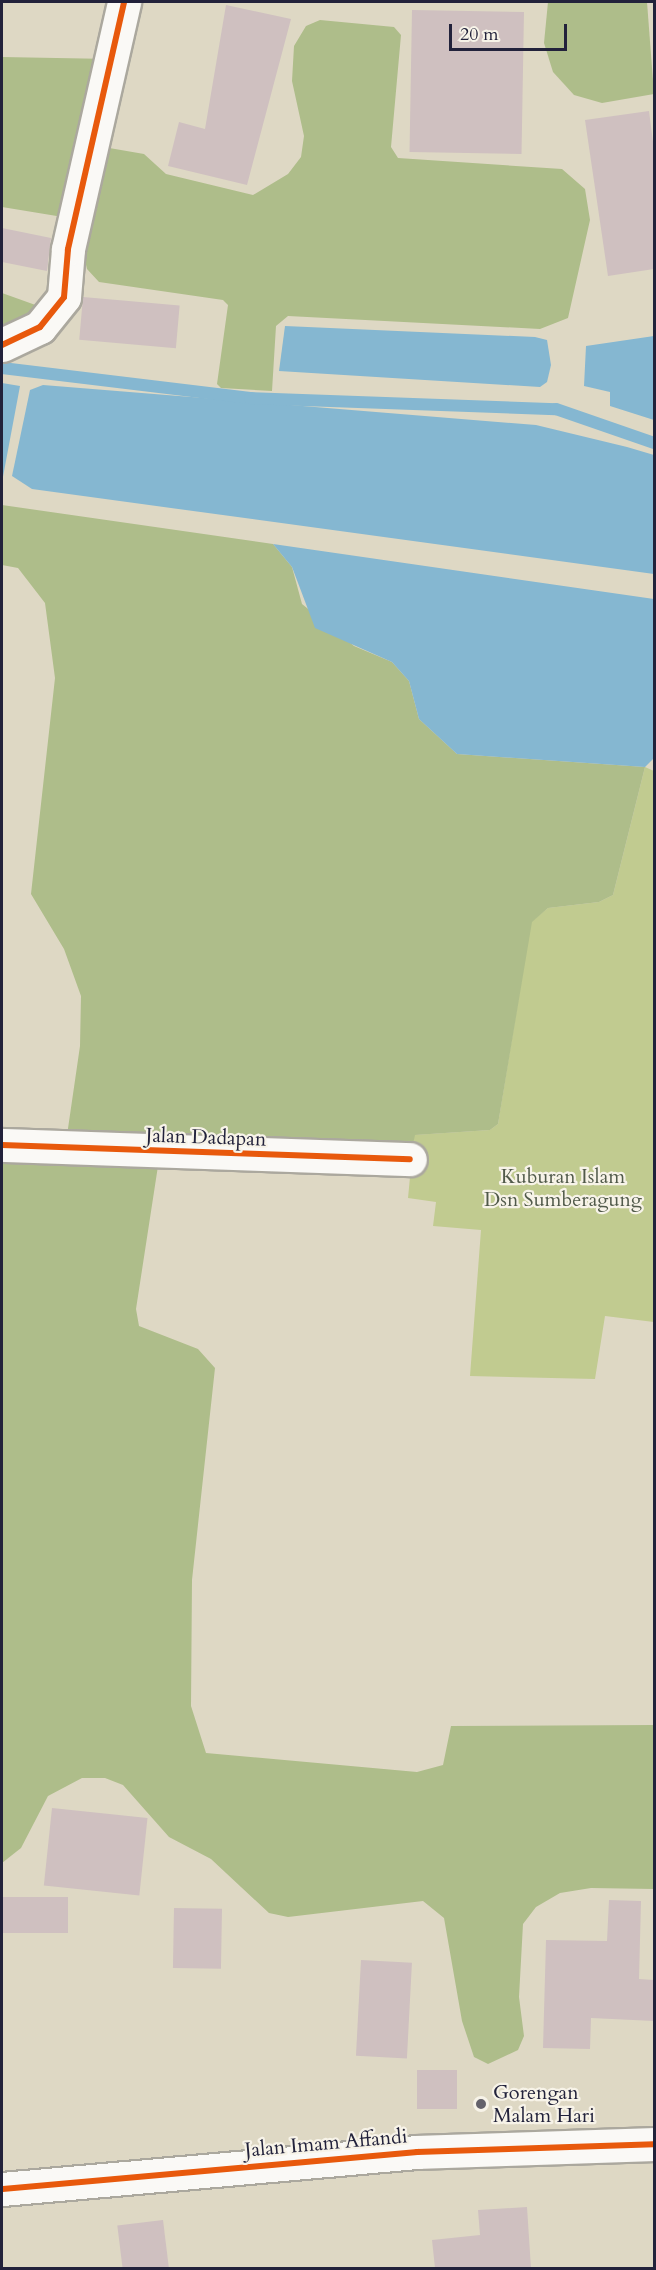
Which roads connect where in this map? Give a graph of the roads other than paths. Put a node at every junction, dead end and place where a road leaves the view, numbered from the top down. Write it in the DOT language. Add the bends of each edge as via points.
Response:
graph roads {
  1 [pos="124,2"];
  2 [pos="2,345"];
  3 [pos="2,1145"];
  4 [pos="410,1160"];
  5 [pos="654,2144"];
  6 [pos="2,2189"];
  1 -- 2 [label="street" via="69,249 64,297 39,327"];
  3 -- 4 [label="street, Jalan Dadapan"];
  5 -- 6 [label="street, Jalan Imam Affandi" via="417,2152"];
}
